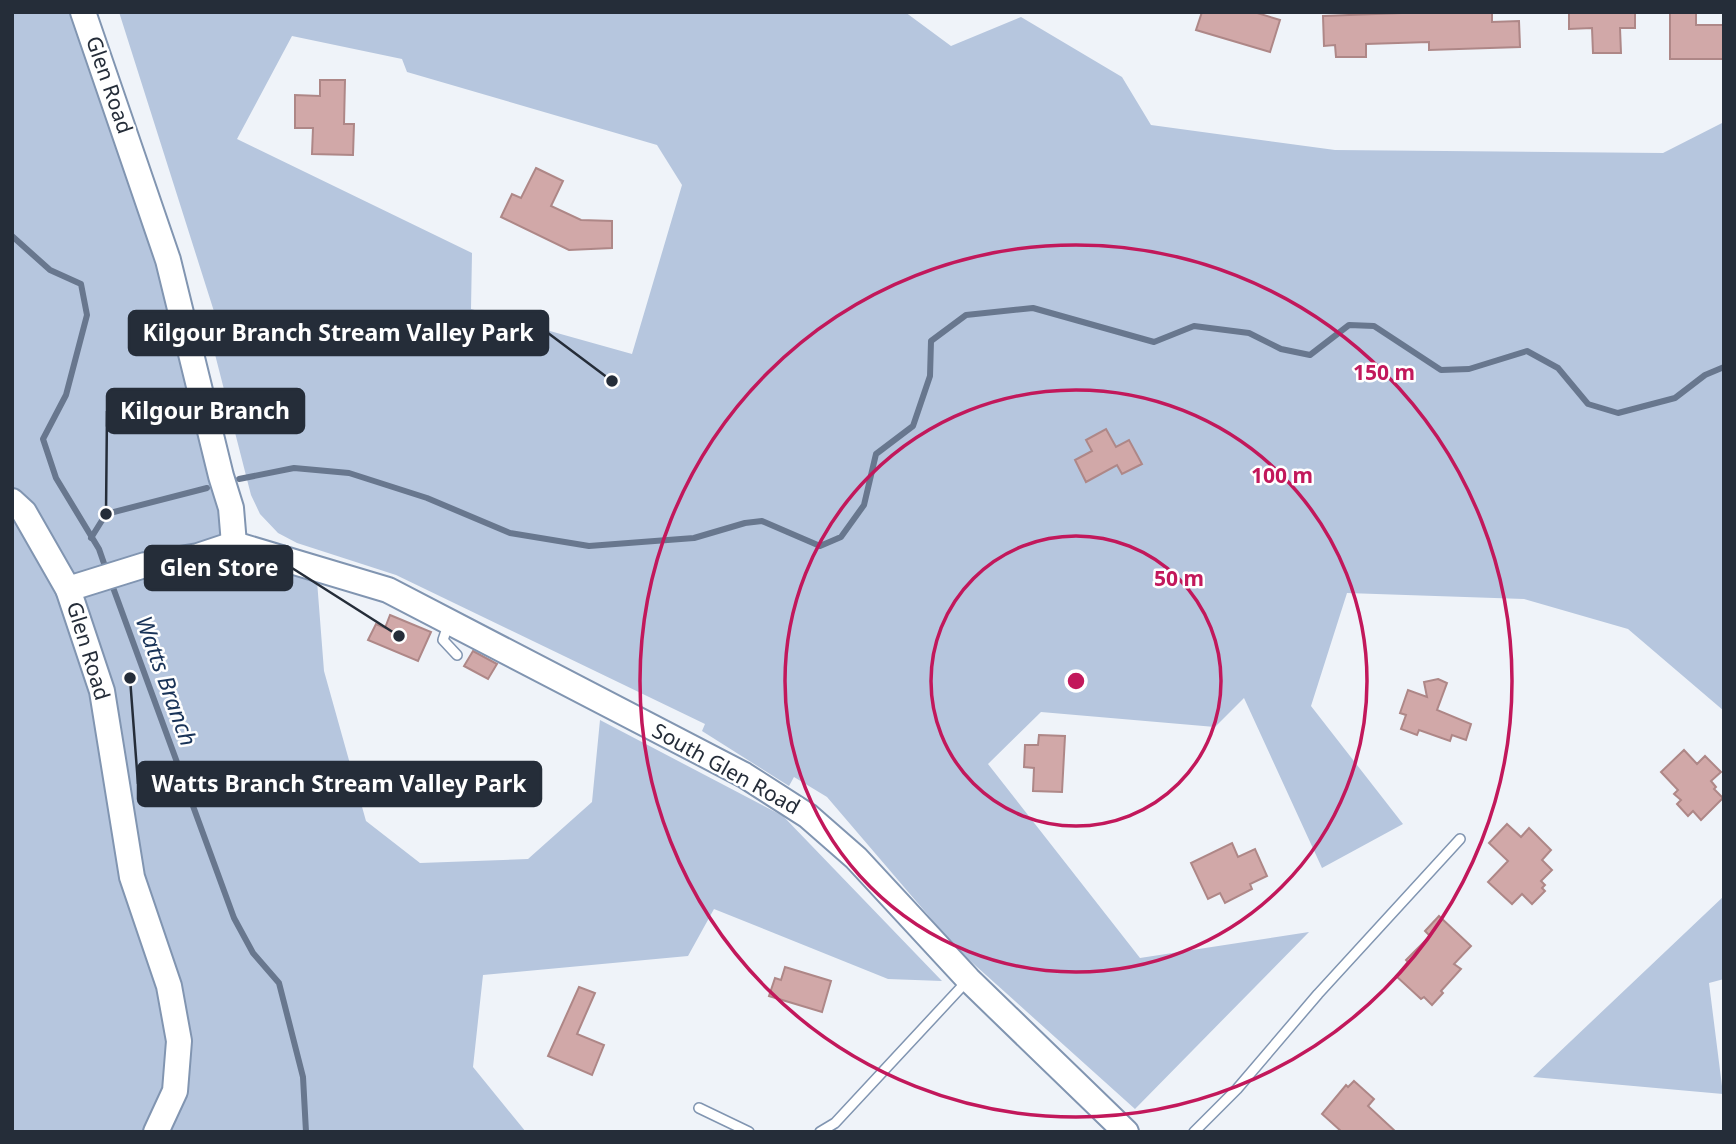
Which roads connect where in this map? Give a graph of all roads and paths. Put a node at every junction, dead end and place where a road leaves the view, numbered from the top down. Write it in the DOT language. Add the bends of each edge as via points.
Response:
graph roads {
  1 [pos="83,12"];
  2 [pos="12,501"];
  3 [pos="234,544"];
  4 [pos="68,589"];
  5 [pos="449,622"];
  6 [pos="457,655"];
  7 [pos="1460,839"];
  8 [pos="968,979"];
  9 [pos="699,1108"];
  10 [pos="156,1132"];
  11 [pos="749,1132"];
  12 [pos="820,1132"];
  13 [pos="1126,1132"];
  14 [pos="1194,1132"];
  1 -- 3 [label="main road, Glen Road" via="168,260 231,508"];
  2 -- 4 [label="main road"];
  3 -- 4 [label="main road, Glen Road"];
  3 -- 5 [label="main road, South Glen Road" via="388,590"];
  4 -- 10 [label="main road, Glen Road" via="103,691 132,877 169,986 179,1041 175,1091"];
  5 -- 6 [label="lane" via="443,639"];
  5 -- 8 [label="main road, South Glen Road" via="744,775 808,816 856,858"];
  7 -- 14 [label="lane"];
  8 -- 12 [label="lane" via="835,1123"];
  8 -- 13 [label="main road, South Glen Road"];
  9 -- 11 [label="lane"];
}
